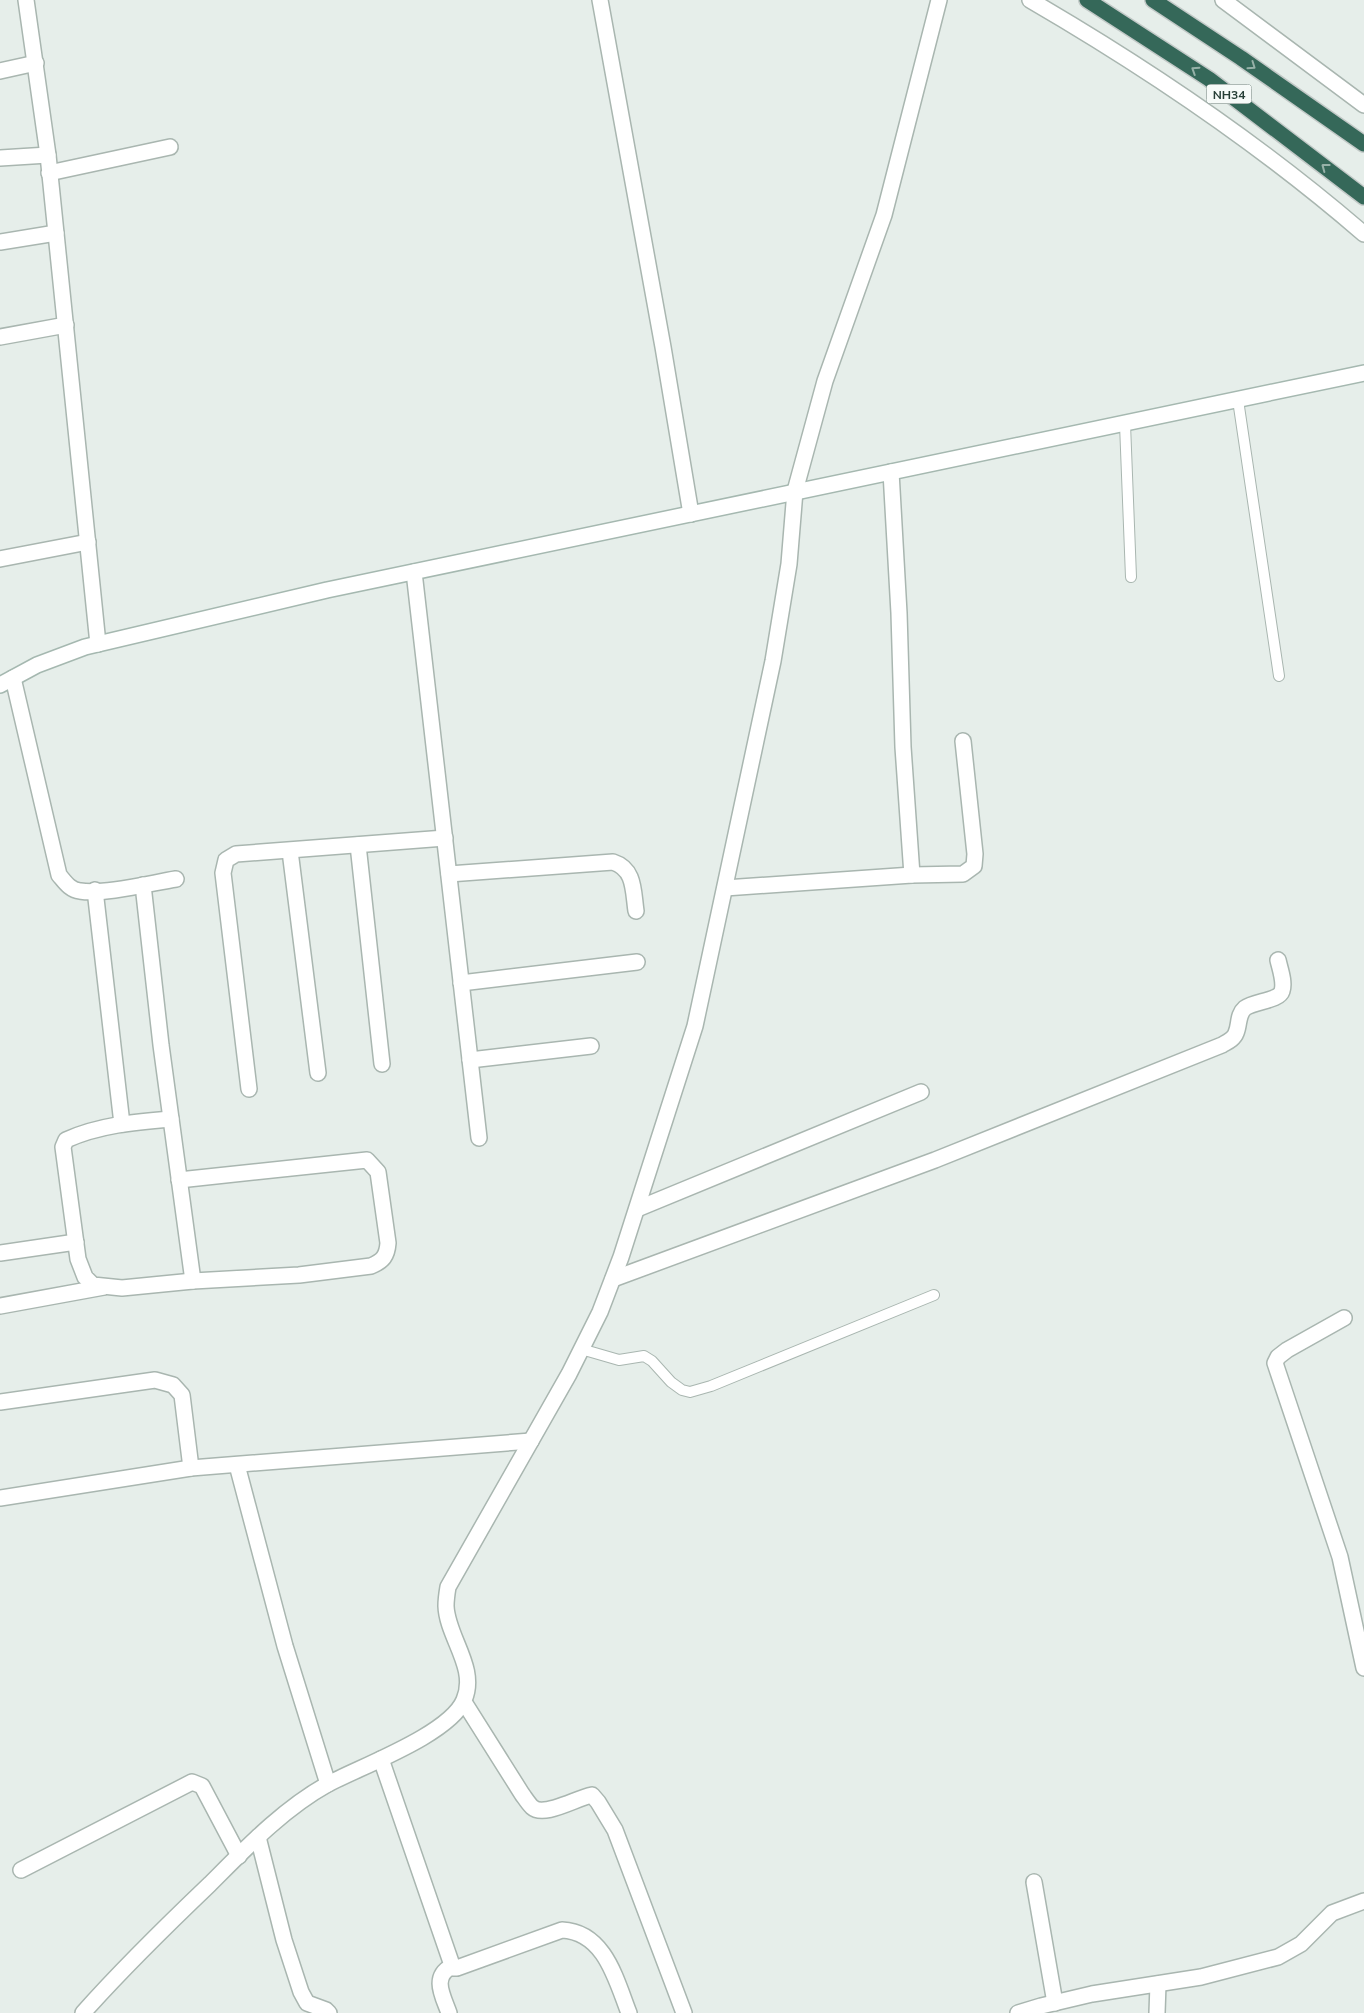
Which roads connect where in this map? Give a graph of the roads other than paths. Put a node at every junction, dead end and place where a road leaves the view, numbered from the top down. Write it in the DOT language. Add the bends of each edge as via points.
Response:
graph roads {
  1 [pos="26,0"];
  2 [pos="600,0"];
  3 [pos="939,0"];
  4 [pos="1030,0"];
  5 [pos="1087,0"];
  6 [pos="1153,0"];
  7 [pos="1222,0"];
  8 [pos="36,63"];
  9 [pos="0,71"];
  10 [pos="1364,105"];
  11 [pos="1364,144"];
  12 [pos="170,147"];
  13 [pos="48,154"];
  14 [pos="0,158"];
  15 [pos="49,173"];
  16 [pos="1364,197"];
  17 [pos="56,233"];
  18 [pos="1364,234"];
  19 [pos="0,242"];
  20 [pos="66,326"];
  21 [pos="0,337"];
  22 [pos="1364,373"];
  23 [pos="1238,400"];
  24 [pos="1125,424"];
  25 [pos="891,472"];
  26 [pos="795,491"];
  27 [pos="691,514"];
  28 [pos="88,542"];
  29 [pos="0,559"];
  30 [pos="414,572"];
  31 [pos="1131,577"];
  32 [pos="98,644"];
  33 [pos="1279,676"];
  34 [pos="7,682"];
  35 [pos="963,741"];
  36 [pos="445,838"];
  37 [pos="358,845"];
  38 [pos="290,851"];
  39 [pos="449,874"];
  40 [pos="912,875"];
  41 [pos="176,879"];
  42 [pos="143,885"];
  43 [pos="725,888"];
  44 [pos="95,890"];
  45 [pos="636,911"];
  46 [pos="1278,960"];
  47 [pos="637,962"];
  48 [pos="461,984"];
  49 [pos="591,1046"];
  50 [pos="470,1060"];
  51 [pos="382,1064"];
  52 [pos="318,1073"];
  53 [pos="249,1089"];
  54 [pos="921,1092"];
  55 [pos="170,1119"];
  56 [pos="122,1124"];
  57 [pos="479,1138"];
  58 [pos="179,1180"];
  59 [pos="637,1209"];
  60 [pos="76,1242"];
  61 [pos="0,1253"];
  62 [pos="613,1278"];
  63 [pos="192,1281"];
  64 [pos="104,1287"];
  65 [pos="934,1295"];
  66 [pos="0,1306"];
  67 [pos="1344,1318"];
  68 [pos="581,1349"];
  69 [pos="0,1402"];
  70 [pos="531,1441"];
  71 [pos="237,1465"];
  72 [pos="191,1468"];
  73 [pos="0,1498"];
  74 [pos="1364,1668"];
  75 [pos="464,1702"];
  76 [pos="381,1759"];
  77 [pos="328,1784"];
  78 [pos="258,1837"];
  79 [pos="239,1856"];
  80 [pos="21,1870"];
  81 [pos="1034,1882"];
  82 [pos="1364,1901"];
  83 [pos="452,1966"];
  84 [pos="1158,1984"];
  85 [pos="1055,2003"];
  86 [pos="324,2012"];
  87 [pos="83,2013"];
  88 [pos="449,2013"];
  89 [pos="629,2013"];
  90 [pos="684,2013"];
  91 [pos="1018,2013"];
  92 [pos="1157,2013"];
  1 -- 8 [label="street"];
  2 -- 27 [label="street"];
  3 -- 26 [label="street" via="884,215 825,381"];
  4 -- 18 [label="street" via="1124,56 1199,108"];
  16 -- 5 [label="highway, NH34, one-way" via="1209,79"];
  6 -- 11 [label="highway, NH34, one-way"];
  7 -- 10 [label="street"];
  8 -- 9 [label="street"];
  8 -- 13 [label="street"];
  12 -- 15 [label="street"];
  13 -- 14 [label="street"];
  13 -- 15 [label="street"];
  15 -- 17 [label="street"];
  17 -- 19 [label="street"];
  17 -- 20 [label="street"];
  20 -- 21 [label="street"];
  20 -- 28 [label="street"];
  22 -- 23 [label="street"];
  23 -- 24 [label="street"];
  23 -- 33 [label="lane"];
  24 -- 25 [label="street"];
  24 -- 31 [label="lane"];
  25 -- 26 [label="street"];
  25 -- 40 [label="street"];
  26 -- 27 [label="street"];
  26 -- 43 [label="street" via="789,564 773,661"];
  27 -- 30 [label="street"];
  28 -- 29 [label="street"];
  28 -- 32 [label="street"];
  30 -- 32 [label="street"];
  30 -- 36 [label="street"];
  32 -- 34 [label="street" via="37,664"];
  34 -- 44 [label="street" via="59,875 68,886 79,891"];
  35 -- 40 [label="street" via="974,866 963,874"];
  36 -- 37 [label="street"];
  36 -- 39 [label="street"];
  37 -- 38 [label="street"];
  37 -- 51 [label="street"];
  38 -- 52 [label="street"];
  38 -- 53 [label="street" via="236,854 226,860 223,873"];
  39 -- 45 [label="street" via="613,862 629,872"];
  39 -- 48 [label="street"];
  40 -- 43 [label="street"];
  41 -- 42 [label="street"];
  42 -- 44 [label="street"];
  42 -- 55 [label="street"];
  43 -- 59 [label="street" via="695,1026"];
  44 -- 56 [label="street"];
  46 -- 62 [label="street" via="1282,992 1278,997 1245,1009 1239,1015 1236,1033 1222,1045 935,1160"];
  47 -- 48 [label="street"];
  48 -- 50 [label="street"];
  49 -- 50 [label="street"];
  50 -- 57 [label="street"];
  54 -- 59 [label="street"];
  55 -- 56 [label="street"];
  55 -- 58 [label="street"];
  56 -- 60 [label="street" via="66,1140 63,1148"];
  58 -- 63 [label="street"];
  58 -- 63 [label="street" via="366,1160 378,1172 388,1243 387,1253 381,1262 371,1266 298,1275"];
  59 -- 62 [label="street"];
  60 -- 61 [label="street"];
  60 -- 64 [label="street" via="85,1277 93,1285"];
  62 -- 68 [label="street"];
  63 -- 64 [label="street"];
  64 -- 66 [label="street"];
  65 -- 68 [label="lane" via="690,1392 671,1382 644,1356 619,1360"];
  67 -- 74 [label="street" via="1287,1350 1274,1363 1340,1557"];
  68 -- 70 [label="street"];
  69 -- 72 [label="street" via="155,1380 173,1385 182,1395"];
  70 -- 71 [label="street"];
  70 -- 75 [label="street" via="448,1587 446,1607 467,1674 468,1689"];
  71 -- 72 [label="street"];
  71 -- 77 [label="street" via="285,1646"];
  72 -- 73 [label="street"];
  75 -- 76 [label="street" via="439,1728"];
  75 -- 90 [label="street" via="532,1808 550,1810 592,1796 598,1802 615,1830"];
  76 -- 77 [label="street"];
  76 -- 83 [label="street"];
  77 -- 78 [label="street"];
  78 -- 79 [label="street"];
  78 -- 86 [label="street" via="301,1992 307,2003"];
  79 -- 80 [label="street" via="202,1786 192,1782"];
  79 -- 87 [label="street" via="123,1968"];
  81 -- 85 [label="street"];
  82 -- 84 [label="street" via="1332,1913 1301,1944 1278,1957 1201,1977"];
  83 -- 88 [label="street" via="444,1970 440,1980"];
  83 -- 89 [label="street" via="457,1968 562,1930 575,1931 601,1950"];
  84 -- 85 [label="street"];
  84 -- 92 [label="street"];
  85 -- 91 [label="street"];
}
